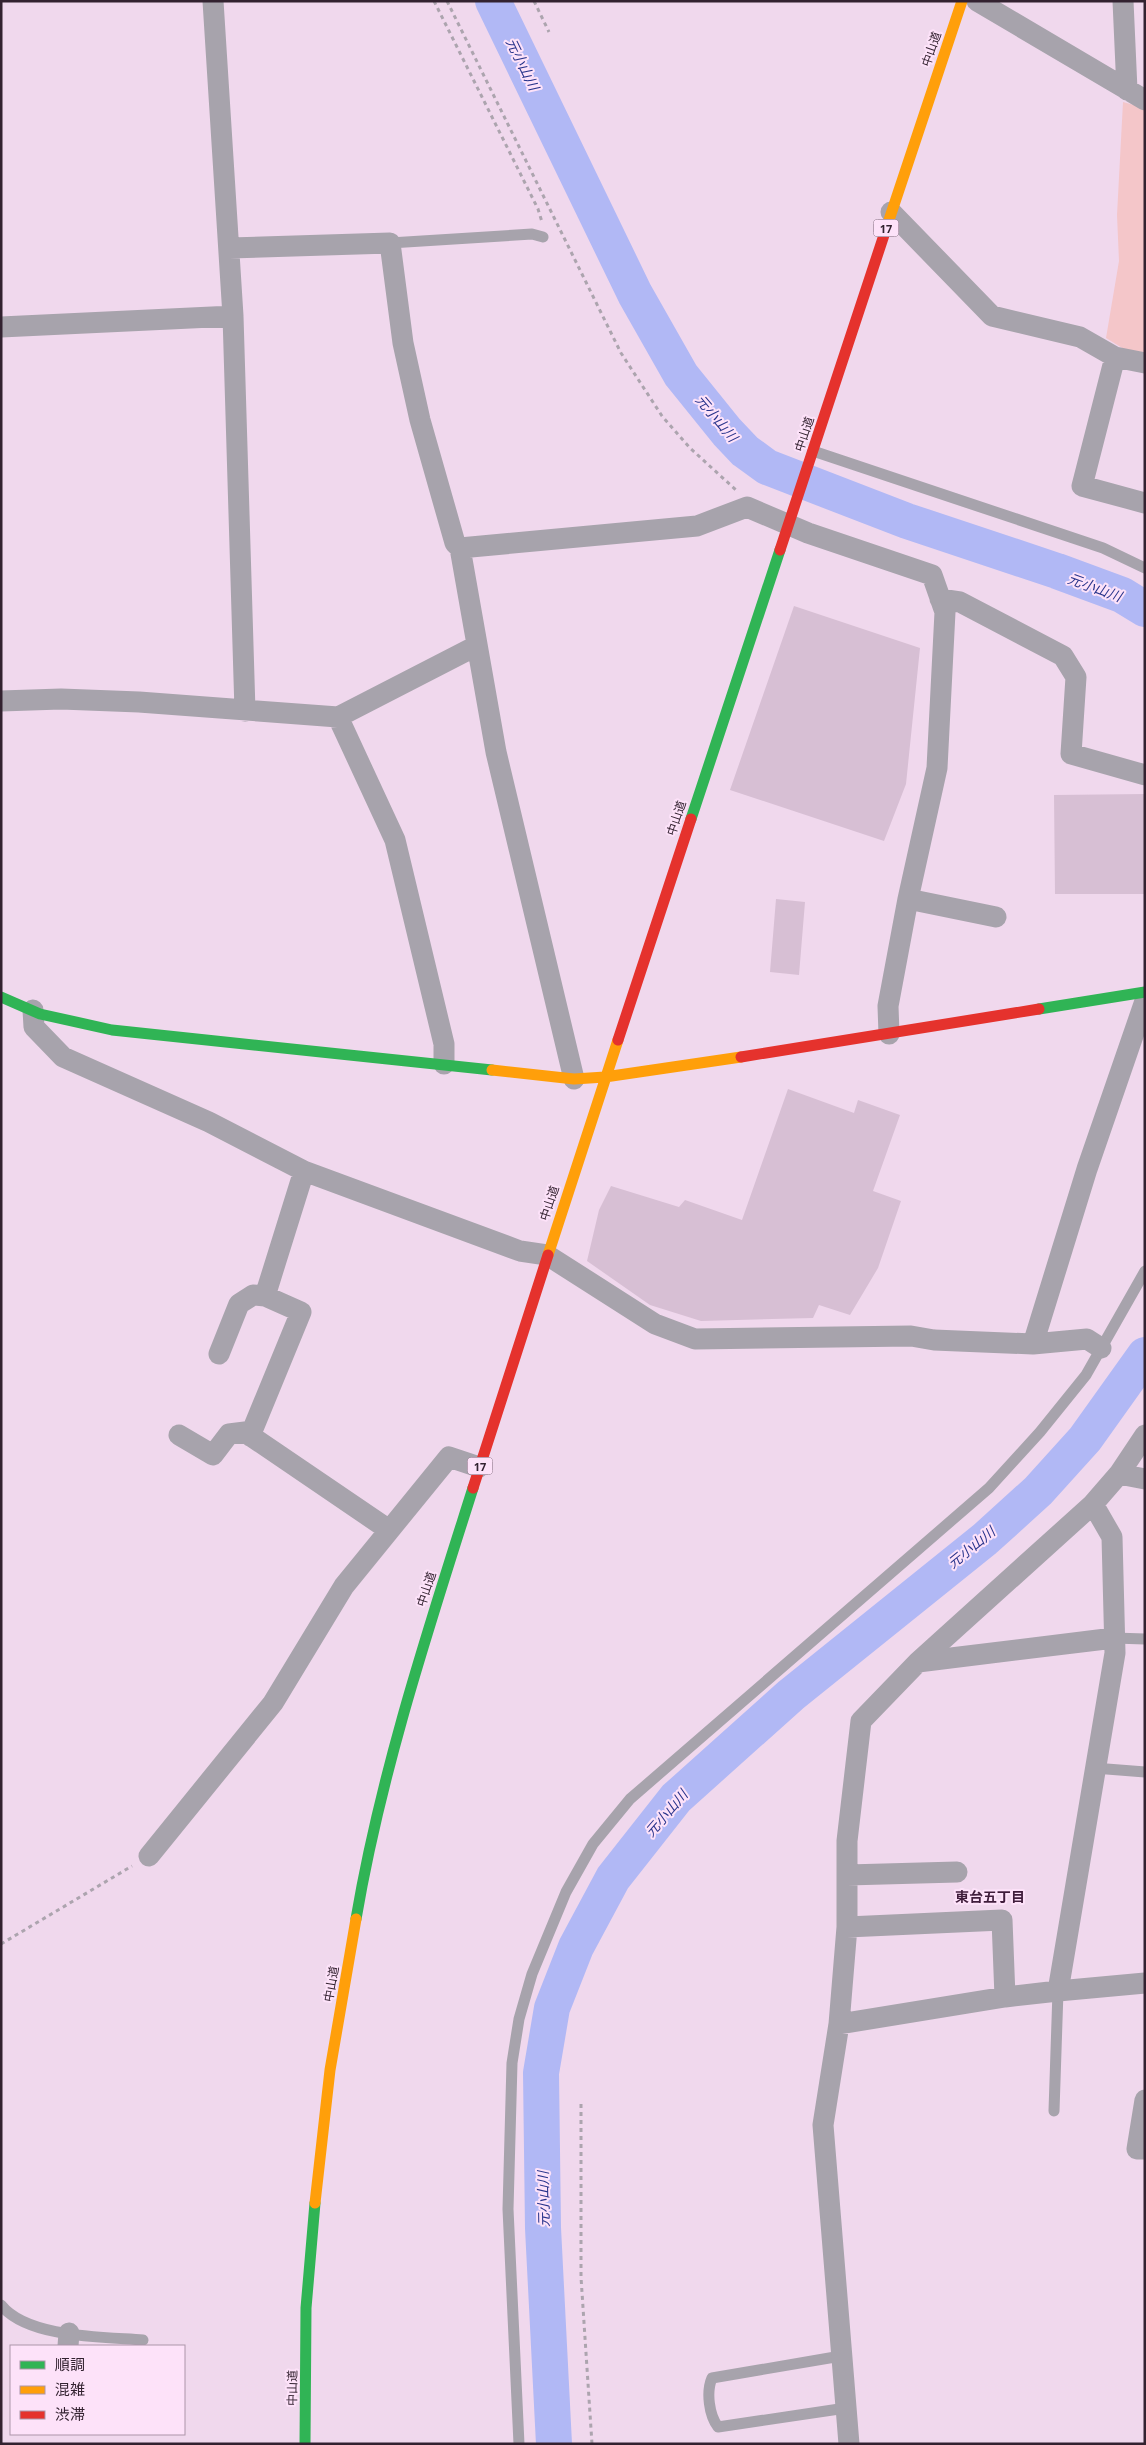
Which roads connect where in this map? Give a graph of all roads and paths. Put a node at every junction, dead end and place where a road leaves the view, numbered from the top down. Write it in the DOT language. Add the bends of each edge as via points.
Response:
graph roads {
  1 [pos="214,1"];
  2 [pos="434,1"];
  3 [pos="447,1"];
  4 [pos="534,1"];
  5 [pos="962,1"];
  6 [pos="977,1"];
  7 [pos="1123,1"];
  8 [pos="549,32"];
  9 [pos="1136,95"];
  10 [pos="891,212"];
  11 [pos="543,237"];
  12 [pos="390,243"];
  13 [pos="229,248"];
  14 [pos="233,316"];
  15 [pos="1,326"];
  16 [pos="1115,357"];
  17 [pos="1145,363"];
  18 [pos="812,453"];
  19 [pos="1145,504"];
  20 [pos="747,507"];
  21 [pos="789,521"];
  22 [pos="460,548"];
  23 [pos="1145,568"];
  24 [pos="940,599"];
  25 [pos="476,646"];
  26 [pos="1,701"];
  27 [pos="245,711"];
  28 [pos="338,717"];
  29 [pos="1145,775"];
  30 [pos="908,899"];
  31 [pos="996,917"];
  32 [pos="1145,992"];
  33 [pos="4,1001"];
  34 [pos="1145,1001"];
  35 [pos="33,1010"];
  36 [pos="890,1034"];
  37 [pos="444,1064"];
  38 [pos="605,1077"];
  39 [pos="574,1079"];
  40 [pos="304,1171"];
  41 [pos="546,1256"];
  42 [pos="1145,1271"];
  43 [pos="265,1296"];
  44 [pos="1033,1344"];
  45 [pos="1101,1348"];
  46 [pos="219,1354"];
  47 [pos="179,1435"];
  48 [pos="1145,1435"];
  49 [pos="250,1436"];
  50 [pos="479,1467"];
  51 [pos="1119,1474"];
  52 [pos="1145,1479"];
  53 [pos="1093,1504"];
  54 [pos="390,1530"];
  55 [pos="1114,1638"];
  56 [pos="1145,1639"];
  57 [pos="918,1662"];
  58 [pos="1094,1768"];
  59 [pos="1145,1772"];
  60 [pos="150,1856"];
  61 [pos="957,1872"];
  62 [pos="847,1875"];
  63 [pos="847,1927"];
  64 [pos="1,1944"];
  65 [pos="1145,1983"];
  66 [pos="1058,1991"];
  67 [pos="1005,1997"];
  68 [pos="838,2024"];
  69 [pos="1145,2100"];
  70 [pos="581,2104"];
  71 [pos="1054,2111"];
  72 [pos="1145,2149"];
  73 [pos="1,2305"];
  74 [pos="68,2340"];
  75 [pos="143,2340"];
  76 [pos="841,2356"];
  77 [pos="846,2408"];
  78 [pos="305,2444"];
  79 [pos="519,2444"];
  80 [pos="592,2444"];
  81 [pos="849,2444"];
  1 -- 13 [label="street"];
  2 -- 11 [label="path" via="538,209"];
  3 -- 20 [label="path" via="621,353 662,416 690,448 739,493"];
  4 -- 8 [label="path"];
  5 -- 10 [label="main road, 中山道 / 17"];
  6 -- 9 [label="street"];
  7 -- 9 [label="street"];
  10 -- 16 [label="street" via="992,316 1080,337"];
  10 -- 18 [label="main road, 中山道 / 17"];
  11 -- 12 [label="lane" via="532,234"];
  12 -- 13 [label="street"];
  12 -- 22 [label="street" via="403,343 420,420 455,543"];
  13 -- 14 [label="street"];
  14 -- 15 [label="street"];
  14 -- 27 [label="street"];
  16 -- 17 [label="street"];
  16 -- 19 [label="street" via="1082,486"];
  18 -- 21 [label="main road, 中山道 / 17"];
  18 -- 23 [label="lane" via="1103,548"];
  20 -- 21 [label="street"];
  20 -- 22 [label="street" via="697,526"];
  21 -- 24 [label="street" via="932,576"];
  21 -- 38 [label="main road, 中山道 / 17"];
  22 -- 25 [label="street"];
  24 -- 29 [label="street" via="960,602 1063,656 1076,677 1071,754"];
  24 -- 30 [label="street" via="945,612 937,768"];
  25 -- 28 [label="street"];
  25 -- 39 [label="street" via="496,752"];
  26 -- 27 [label="street" via="139,702"];
  27 -- 28 [label="street"];
  28 -- 37 [label="street" via="395,840 444,1044"];
  30 -- 31 [label="street"];
  30 -- 36 [label="street" via="888,1006"];
  32 -- 36 [label="main road"];
  33 -- 35 [label="main road"];
  34 -- 44 [label="street" via="1087,1169"];
  35 -- 37 [label="main road" via="62,1020 112,1030"];
  35 -- 40 [label="street" via="34,1028 62,1057 209,1122"];
  36 -- 38 [label="main road"];
  37 -- 39 [label="main road"];
  38 -- 39 [label="main road"];
  38 -- 41 [label="main road, 中山道 / 17"];
  40 -- 41 [label="street" via="520,1252"];
  40 -- 43 [label="street"];
  41 -- 44 [label="street" via="655,1324 695,1338 912,1336 934,1340"];
  41 -- 50 [label="main road, 中山道 / 17"];
  42 -- 45 [label="lane"];
  43 -- 46 [label="street" via="253,1294 239,1304"];
  43 -- 49 [label="street" via="301,1312"];
  44 -- 45 [label="street" via="1087,1339"];
  45 -- 79 [label="lane" via="1086,1375 989,1488 630,1799 592,1844 566,1892 532,1974 519,2019 512,2062 508,2209"];
  47 -- 49 [label="street" via="213,1455 229,1434 245,1432"];
  48 -- 51 [label="street"];
  49 -- 54 [label="street"];
  50 -- 54 [label="street" via="449,1457"];
  50 -- 78 [label="main road, 中山道 / 17" via="411,1683 362,1880 330,2070 314,2208 306,2308"];
  51 -- 52 [label="street"];
  51 -- 53 [label="street"];
  53 -- 55 [label="street" via="1112,1537"];
  53 -- 57 [label="street"];
  54 -- 60 [label="street" via="344,1586 274,1703"];
  55 -- 56 [label="lane"];
  55 -- 57 [label="street"];
  55 -- 58 [label="street" via="1115,1654"];
  57 -- 62 [label="street" via="861,1721 847,1841"];
  58 -- 59 [label="lane"];
  58 -- 66 [label="street"];
  60 -- 64 [label="path"];
  61 -- 62 [label="street"];
  62 -- 63 [label="street"];
  63 -- 67 [label="street" via="1002,1920"];
  63 -- 68 [label="street"];
  65 -- 66 [label="street"];
  66 -- 67 [label="street"];
  66 -- 71 [label="lane"];
  67 -- 68 [label="street"];
  68 -- 76 [label="street" via="823,2125"];
  69 -- 72 [label="street" via="1137,2148"];
  70 -- 80 [label="path" via="580,2277"];
  73 -- 74 [label="lane" via="7,2313 24,2322"];
  74 -- 75 [label="lane"];
  76 -- 77 [label="street"];
  76 -- 77 [label="lane" via="712,2378 708,2386 713,2420 718,2427"];
  77 -- 81 [label="street"];
}
